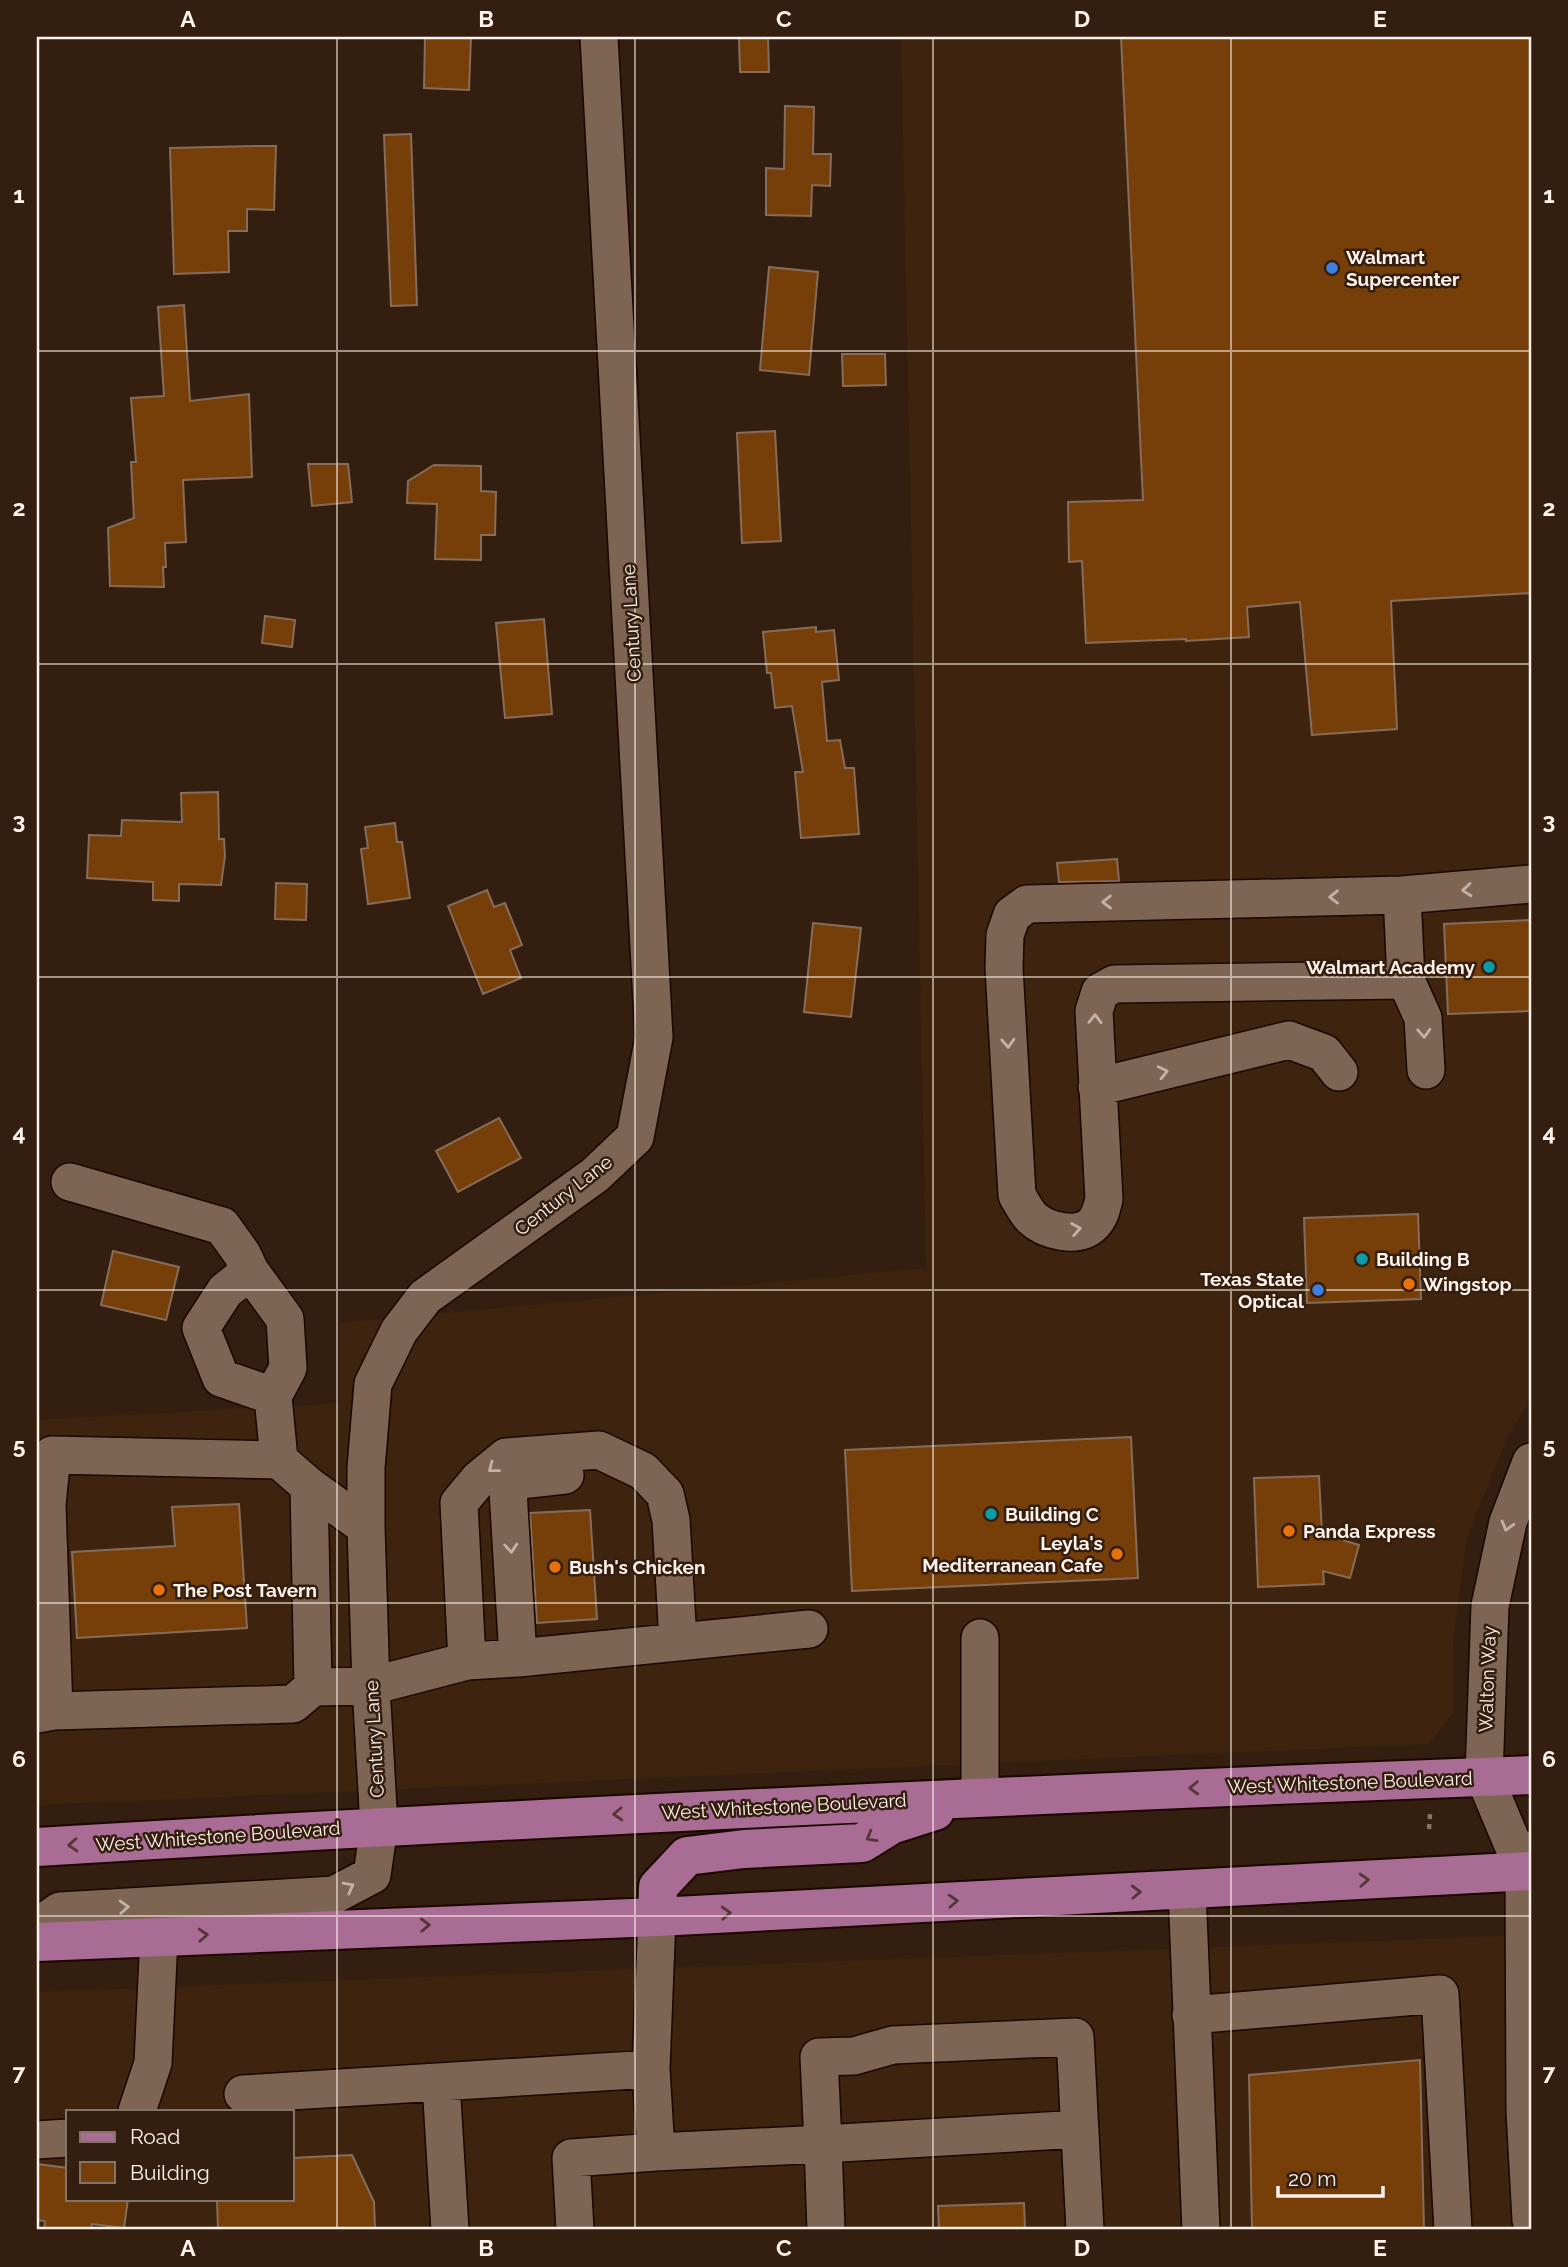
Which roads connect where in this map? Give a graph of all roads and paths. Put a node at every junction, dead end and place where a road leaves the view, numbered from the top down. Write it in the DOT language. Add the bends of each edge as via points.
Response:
graph roads {
  1 [pos="599,37"];
  2 [pos="1531,884"];
  3 [pos="1402,895"];
  4 [pos="1406,980"];
  5 [pos="1426,1070"];
  6 [pos="1339,1072"];
  7 [pos="1097,1087"];
  8 [pos="71,1182"];
  9 [pos="250,1271"];
  10 [pos="273,1396"];
  11 [pos="44,1454"];
  12 [pos="279,1461"];
  13 [pos="1531,1462"];
  14 [pos="309,1486"];
  15 [pos="671,1520"];
  16 [pos="366,1527"];
  17 [pos="809,1629"];
  18 [pos="980,1638"];
  19 [pos="678,1641"];
  20 [pos="518,1658"];
  21 [pos="467,1661"];
  22 [pos="371,1686"];
  23 [pos="313,1687"];
  24 [pos="45,1712"];
  25 [pos="1531,1774"];
  26 [pos="1484,1776"];
  27 [pos="980,1796"];
  28 [pos="1430,1810"];
  29 [pos="379,1826"];
  30 [pos="1429,1829"];
  31 [pos="37,1847"];
  32 [pos="1529,1864"];
  33 [pos="1187,1890"];
  34 [pos="657,1917"];
  35 [pos="37,1927"];
  36 [pos="159,1937"];
  37 [pos="37,1942"];
  38 [pos="1191,2015"];
  39 [pos="651,2069"];
  40 [pos="441,2083"];
  41 [pos="243,2094"];
  42 [pos="137,2110"];
  43 [pos="1080,2129"];
  44 [pos="66,2138"];
  45 [pos="37,2140"];
  46 [pos="823,2144"];
  47 [pos="656,2152"];
  48 [pos="1531,2220"];
  49 [pos="450,2230"];
  50 [pos="575,2230"];
  51 [pos="827,2230"];
  52 [pos="1085,2230"];
  53 [pos="1201,2230"];
  54 [pos="1453,2230"];
  1 -- 16 [label="street, Century Lane" via="654,1037 635,1137 595,1175 425,1297 399,1331 373,1384"];
  2 -- 3 [label="street, one-way"];
  3 -- 4 [label="street"];
  3 -- 7 [label="street, one-way" via="1027,904 1012,915 1005,935 1017,1195 1030,1216 1061,1232 1092,1226 1101,1213"];
  4 -- 5 [label="street, one-way" via="1423,1018"];
  7 -- 4 [label="street, one-way" via="1094,1011 1100,992 1114,984"];
  7 -- 6 [label="street, one-way" via="1289,1040 1324,1053"];
  8 -- 9 [label="street" via="222,1226"];
  9 -- 10 [label="street" via="285,1319 288,1368"];
  9 -- 10 [label="street" via="225,1292 201,1328 221,1378"];
  10 -- 12 [label="street"];
  11 -- 12 [label="street"];
  11 -- 24 [label="street"];
  12 -- 14 [label="street"];
  13 -- 26 [label="street, Walton Way, one-way" via="1508,1522 1490,1606"];
  14 -- 16 [label="street"];
  14 -- 23 [label="street"];
  15 -- 19 [label="street"];
  15 -- 20 [label="street, one-way" via="613,1479 552,1475 520,1480 508,1490"];
  15 -- 21 [label="street, one-way" via="665,1494 643,1471 599,1450 506,1457 459,1503"];
  16 -- 22 [label="street, Century Lane"];
  17 -- 19 [label="street"];
  18 -- 27 [label="street"];
  19 -- 20 [label="street"];
  20 -- 21 [label="street"];
  21 -- 22 [label="street"];
  22 -- 23 [label="street"];
  22 -- 29 [label="street, Century Lane"];
  23 -- 24 [label="street" via="293,1704"];
  25 -- 26 [label="main road, West Whitestone Boulevard"];
  26 -- 27 [label="main road, West Whitestone Boulevard, one-way"];
  26 -- 32 [label="street, Walton Way"];
  27 -- 29 [label="main road, West Whitestone Boulevard, one-way"];
  27 -- 34 [label="main road, one-way" via="891,1825 862,1843 687,1856 658,1887"];
  28 -- 30 [label="path"];
  29 -- 31 [label="main road, West Whitestone Boulevard, one-way"];
  35 -- 29 [label="street, Century Lane, one-way" via="60,1910 334,1895 372,1875"];
  33 -- 32 [label="main road, one-way"];
  32 -- 48 [label="street" via="1525,2111"];
  34 -- 33 [label="main road, one-way"];
  33 -- 38 [label="street"];
  36 -- 34 [label="main road, one-way"];
  34 -- 39 [label="street"];
  36 -- 37 [label="main road"];
  36 -- 42 [label="street" via="153,2063"];
  38 -- 53 [label="street"];
  38 -- 54 [label="street" via="1440,1994"];
  39 -- 40 [label="street"];
  39 -- 47 [label="street"];
  40 -- 41 [label="street"];
  40 -- 49 [label="street"];
  43 -- 46 [label="street"];
  43 -- 46 [label="street" via="1074,2037 893,2045 854,2056 819,2057"];
  43 -- 52 [label="street"];
  44 -- 45 [label="street"];
  46 -- 47 [label="street"];
  46 -- 51 [label="street"];
  47 -- 50 [label="street" via="571,2158"];
}
